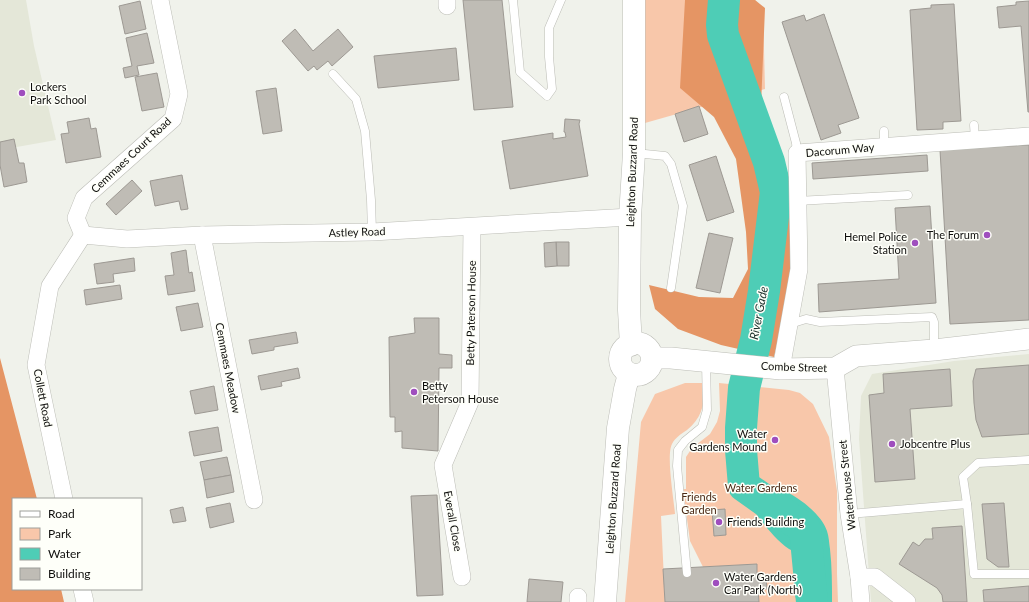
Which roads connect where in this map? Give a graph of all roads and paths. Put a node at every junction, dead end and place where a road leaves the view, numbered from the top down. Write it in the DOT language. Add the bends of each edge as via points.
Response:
graph roads {
  1 [pos="160,0"];
  2 [pos="513,0"];
  3 [pos="561,0"];
  4 [pos="634,0"];
  5 [pos="333,74"];
  6 [pos="784,97"];
  7 [pos="1029,136"];
  8 [pos="634,153"];
  9 [pos="796,153"];
  10 [pos="908,195"];
  11 [pos="797,201"];
  12 [pos="630,217"];
  13 [pos="472,227"];
  14 [pos="372,232"];
  15 [pos="83,235"];
  16 [pos="202,235"];
  17 [pos="671,288"];
  18 [pos="790,324"];
  19 [pos="1029,339"];
  20 [pos="631,345"];
  21 [pos="934,350"];
  22 [pos="652,358"];
  23 [pos="715,362"];
  24 [pos="775,368"];
  25 [pos="835,368"];
  26 [pos="630,374"];
  27 [pos="1029,460"];
  28 [pos="443,465"];
  29 [pos="64,498"];
  30 [pos="254,500"];
  31 [pos="967,504"];
  32 [pos="849,514"];
  33 [pos="687,573"];
  34 [pos="1029,574"];
  35 [pos="462,577"];
  36 [pos="859,577"];
  37 [pos="82,590"];
  38 [pos="85,602"];
  39 [pos="605,602"];
  40 [pos="861,602"];
  41 [pos="907,602"];
  1 -- 15 [label="street, Cemmaes Court Road" via="179,94 173,119 84,198 76,218"];
  2 -- 3 [label="lane" via="520,72 547,96 552,89 549,28"];
  4 -- 8 [label="main road, Leighton Buzzard Road"];
  5 -- 14 [label="lane" via="356,99 365,131"];
  6 -- 9 [label="lane" via="796,143"];
  7 -- 9 [label="street, Dacorum Way" via="974,132 879,141"];
  8 -- 12 [label="main road, Leighton Buzzard Road"];
  8 -- 17 [label="lane" via="665,156 671,164 683,206"];
  9 -- 11 [label="street, Dacorum Way"];
  10 -- 11 [label="lane"];
  11 -- 18 [label="street, Dacorum Way" via="799,269"];
  12 -- 13 [label="street, Astley Road"];
  12 -- 20 [label="main road, Leighton Buzzard Road"];
  13 -- 14 [label="street, Astley Road"];
  13 -- 28 [label="street, Betty Paterson House" via="470,402"];
  14 -- 16 [label="street, Astley Road"];
  15 -- 16 [label="street, Astley Road" via="128,239"];
  15 -- 29 [label="street, Collett Road" via="50,286 36,365"];
  16 -- 30 [label="street, Cemmaes Meadow"];
  18 -- 21 [label="lane" via="806,319 820,322 932,317"];
  18 -- 24 [label="street, Dacorum Way"];
  19 -- 21 [label="street, Combe Street"];
  20 -- 22 [label="main road" via="645,346"];
  20 -- 26 [label="main road" via="626,347 621,356 622,366"];
  21 -- 25 [label="street, Combe Street" via="856,356"];
  22 -- 23 [label="street, Combe Street"];
  22 -- 26 [label="main road" via="649,369 645,372 640,375"];
  23 -- 24 [label="street, Combe Street"];
  23 -- 33 [label="lane" via="702,427 678,450 677,466"];
  24 -- 25 [label="street, Combe Street"];
  25 -- 32 [label="street, Waterhouse Street"];
  26 -- 39 [label="main road, Leighton Buzzard Road" via="618,428"];
  27 -- 31 [label="lane" via="978,463 963,476"];
  28 -- 35 [label="street, Everall Close"];
  31 -- 32 [label="lane"];
  31 -- 34 [label="lane" via="974,574"];
  32 -- 36 [label="street, Waterhouse Street"];
  36 -- 40 [label="street, Waterhouse Street"];
  36 -- 41 [label="street" via="875,577"];
  37 -- 38 [label="street"];
}
